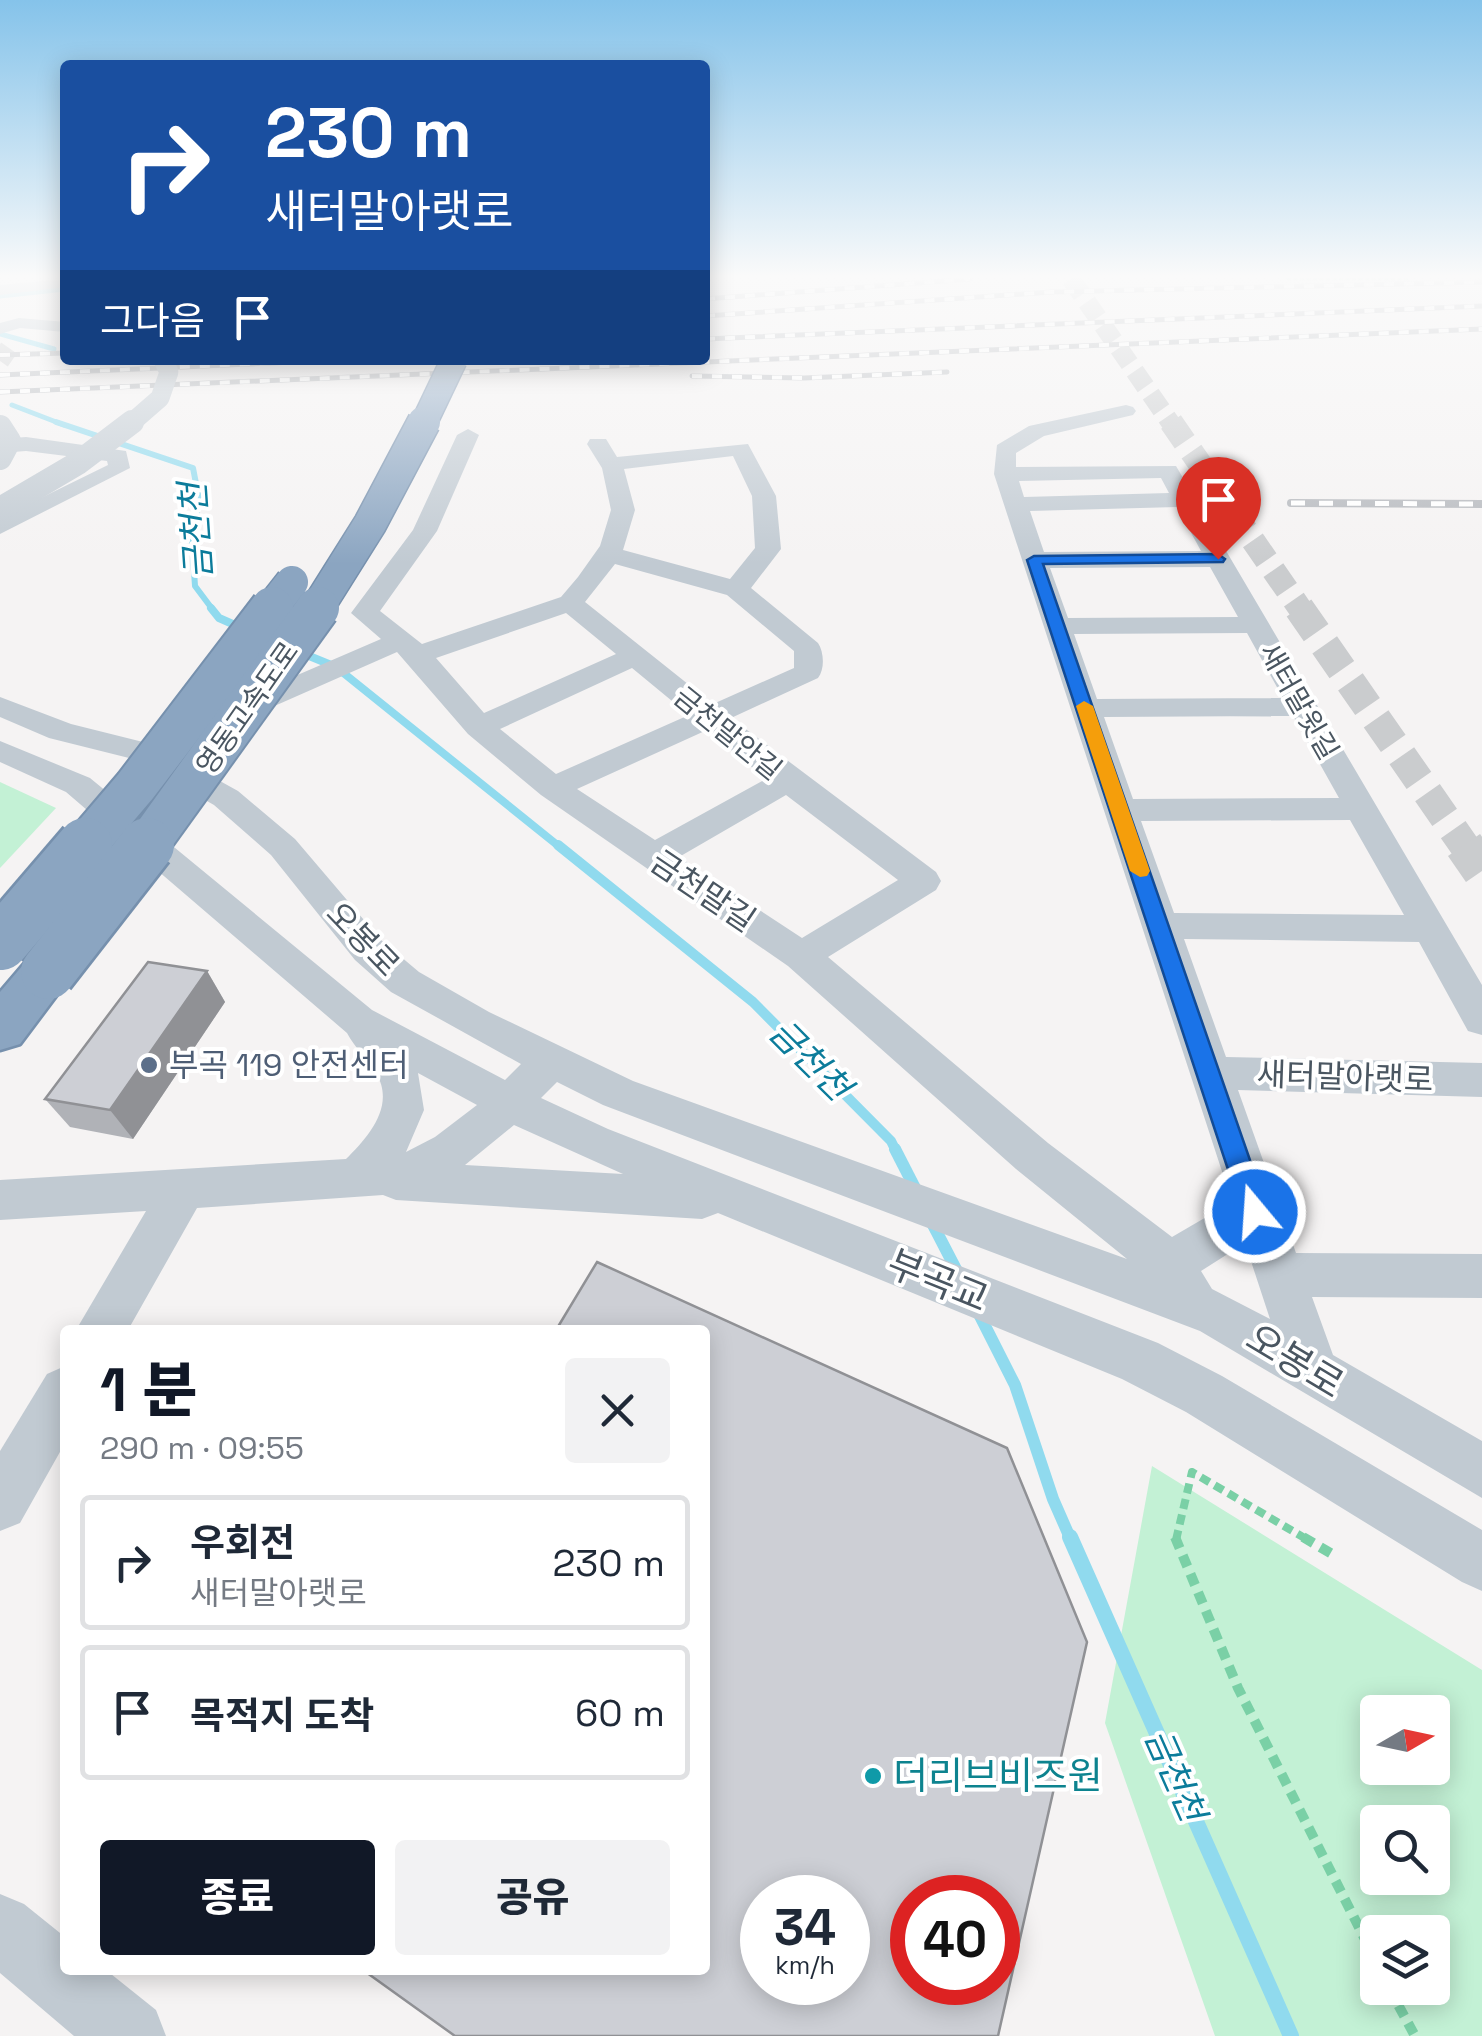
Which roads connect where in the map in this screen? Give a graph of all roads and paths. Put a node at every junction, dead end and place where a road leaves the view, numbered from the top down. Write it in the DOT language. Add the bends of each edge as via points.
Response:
graph roads {
  1 [pos="168,374"];
  2 [pos="416,374"];
  3 [pos="448,374"];
  4 [pos="1126,411"];
  5 [pos="0,427"];
  6 [pos="468,435"];
  7 [pos="0,446"];
  8 [pos="0,458"];
  9 [pos="1010,489"];
  10 [pos="0,510"];
  11 [pos="0,526"];
  12 [pos="611,554"];
  13 [pos="1218,559"];
  14 [pos="1034,560"];
  15 [pos="736,589"];
  16 [pos="570,603"];
  17 [pos="1057,626"];
  18 [pos="1256,626"];
  19 [pos="409,648"];
  20 [pos="633,657"];
  21 [pos="0,706"];
  22 [pos="1303,707"];
  23 [pos="1085,708"];
  24 [pos="707,716"];
  25 [pos="480,727"];
  26 [pos="0,750"];
  27 [pos="144,752"];
  28 [pos="788,780"];
  29 [pos="552,788"];
  30 [pos="1361,809"];
  31 [pos="1120,810"];
  32 [pos="652,857"];
  33 [pos="1159,926"];
  34 [pos="1430,929"];
  35 [pos="0,944"];
  36 [pos="802,956"];
  37 [pos="1482,1020"];
  38 [pos="358,1021"];
  39 [pos="0,1028"];
  40 [pos="552,1060"];
  41 [pos="1208,1072"];
  42 [pos="1482,1080"];
  43 [pos="508,1102"];
  44 [pos="752,1142"];
  45 [pos="357,1178"];
  46 [pos="184,1189"];
  47 [pos="0,1200"];
  48 [pos="736,1201"];
  49 [pos="1255,1212"];
  50 [pos="1099,1270"];
  51 [pos="1278,1275"];
  52 [pos="1482,1276"];
  53 [pos="1183,1285"];
  54 [pos="104,1325"];
  55 [pos="1312,1371"];
  56 [pos="60,1401"];
  57 [pos="1482,1471"];
  58 [pos="0,1504"];
  59 [pos="1332,1554"];
  60 [pos="1482,1562"];
  61 [pos="0,1928"];
  62 [pos="1360,1929"];
  63 [pos="1399,2005"];
  64 [pos="130,2036"];
  65 [pos="1416,2036"];
  1 -- 10 [label="street, bridge" via="160,398 78,463"];
  2 -- 35 [label="highway, 영동고속도로, bridge" via="301,570 135,787"];
  3 -- 39 [label="highway, 영동고속도로, bridge" via="342,570 187,795"];
  4 -- 9 [label="street" via="1037,430 1005,450"];
  5 -- 8 [label="street, bridge" via="9,442"];
  6 -- 19 [label="street, 금천말길" via="425,531 365,614"];
  7 -- 11 [label="street" via="118,456 119,468"];
  9 -- 13 [label="street, 새터말윗길" via="1168,472"];
  9 -- 14 [label="street, 새터말아랫로"];
  12 -- 15 [label="street"];
  12 -- 15 [label="street" via="624,507 605,454 740,449 764,496 768,549"];
  12 -- 16 [label="street"];
  13 -- 14 [label="street"];
  13 -- 18 [label="street, 새터말윗길"];
  14 -- 17 [label="street, 새터말아랫로"];
  15 -- 24 [label="street" via="808,649 808,672"];
  16 -- 19 [label="street"];
  16 -- 20 [label="street, 금천말안길"];
  17 -- 18 [label="street"];
  17 -- 23 [label="street, 새터말아랫로"];
  18 -- 22 [label="street, 새터말윗길"];
  19 -- 25 [label="street, 금천말길"];
  19 -- 27 [label="street" via="314,678"];
  20 -- 24 [label="street, 금천말안길"];
  20 -- 25 [label="street"];
  21 -- 27 [label="street, 오봉로" via="60,731"];
  22 -- 23 [label="street"];
  22 -- 30 [label="street, 새터말윗길"];
  23 -- 31 [label="street, 새터말아랫로"];
  24 -- 28 [label="street, 금천말안길"];
  24 -- 29 [label="street"];
  25 -- 29 [label="street, 금천말길"];
  26 -- 38 [label="street, 오봉로" via="78,785"];
  27 -- 40 [label="street, 오봉로" via="254,819 368,950 405,982"];
  28 -- 32 [label="street"];
  28 -- 36 [label="street, 금천말안길" via="923,881"];
  29 -- 32 [label="street, 금천말길"];
  30 -- 31 [label="street"];
  30 -- 34 [label="street, 새터말윗길"];
  31 -- 33 [label="street, 새터말아랫로"];
  32 -- 36 [label="street, 금천말길"];
  33 -- 34 [label="street"];
  33 -- 41 [label="street, 새터말아랫로"];
  34 -- 37 [label="street, 새터말윗길"];
  36 -- 53 [label="street, 금천말길"];
  38 -- 43 [label="street, 오봉로"];
  38 -- 45 [label="street" via="401,1080 402,1114 386,1149"];
  40 -- 43 [label="street"];
  40 -- 44 [label="street, 오봉로" via="618,1093"];
  41 -- 42 [label="street, 새터말아랫로"];
  41 -- 49 [label="street, 새터말아랫로"];
  43 -- 45 [label="street" via="446,1152 410,1170"];
  43 -- 48 [label="street, 오봉로"];
  44 -- 50 [label="street, 부곡교"];
  45 -- 46 [label="street"];
  45 -- 48 [label="street"];
  46 -- 47 [label="street"];
  46 -- 54 [label="street"];
  48 -- 60 [label="street, 부곡교" via="1140,1361"];
  49 -- 51 [label="street, 새터말아랫로"];
  49 -- 53 [label="street"];
  50 -- 53 [label="street, 오봉로"];
  51 -- 52 [label="street"];
  51 -- 55 [label="street, 새터말아랫로"];
  53 -- 55 [label="street, 오봉로" via="1216,1314"];
  55 -- 57 [label="street, 오봉로"];
  56 -- 58 [label="street"];
  59 -- 62 [label="path" via="1192,1472 1176,1537 1238,1688"];
  61 -- 64 [label="street"];
  63 -- 65 [label="path"];
}
